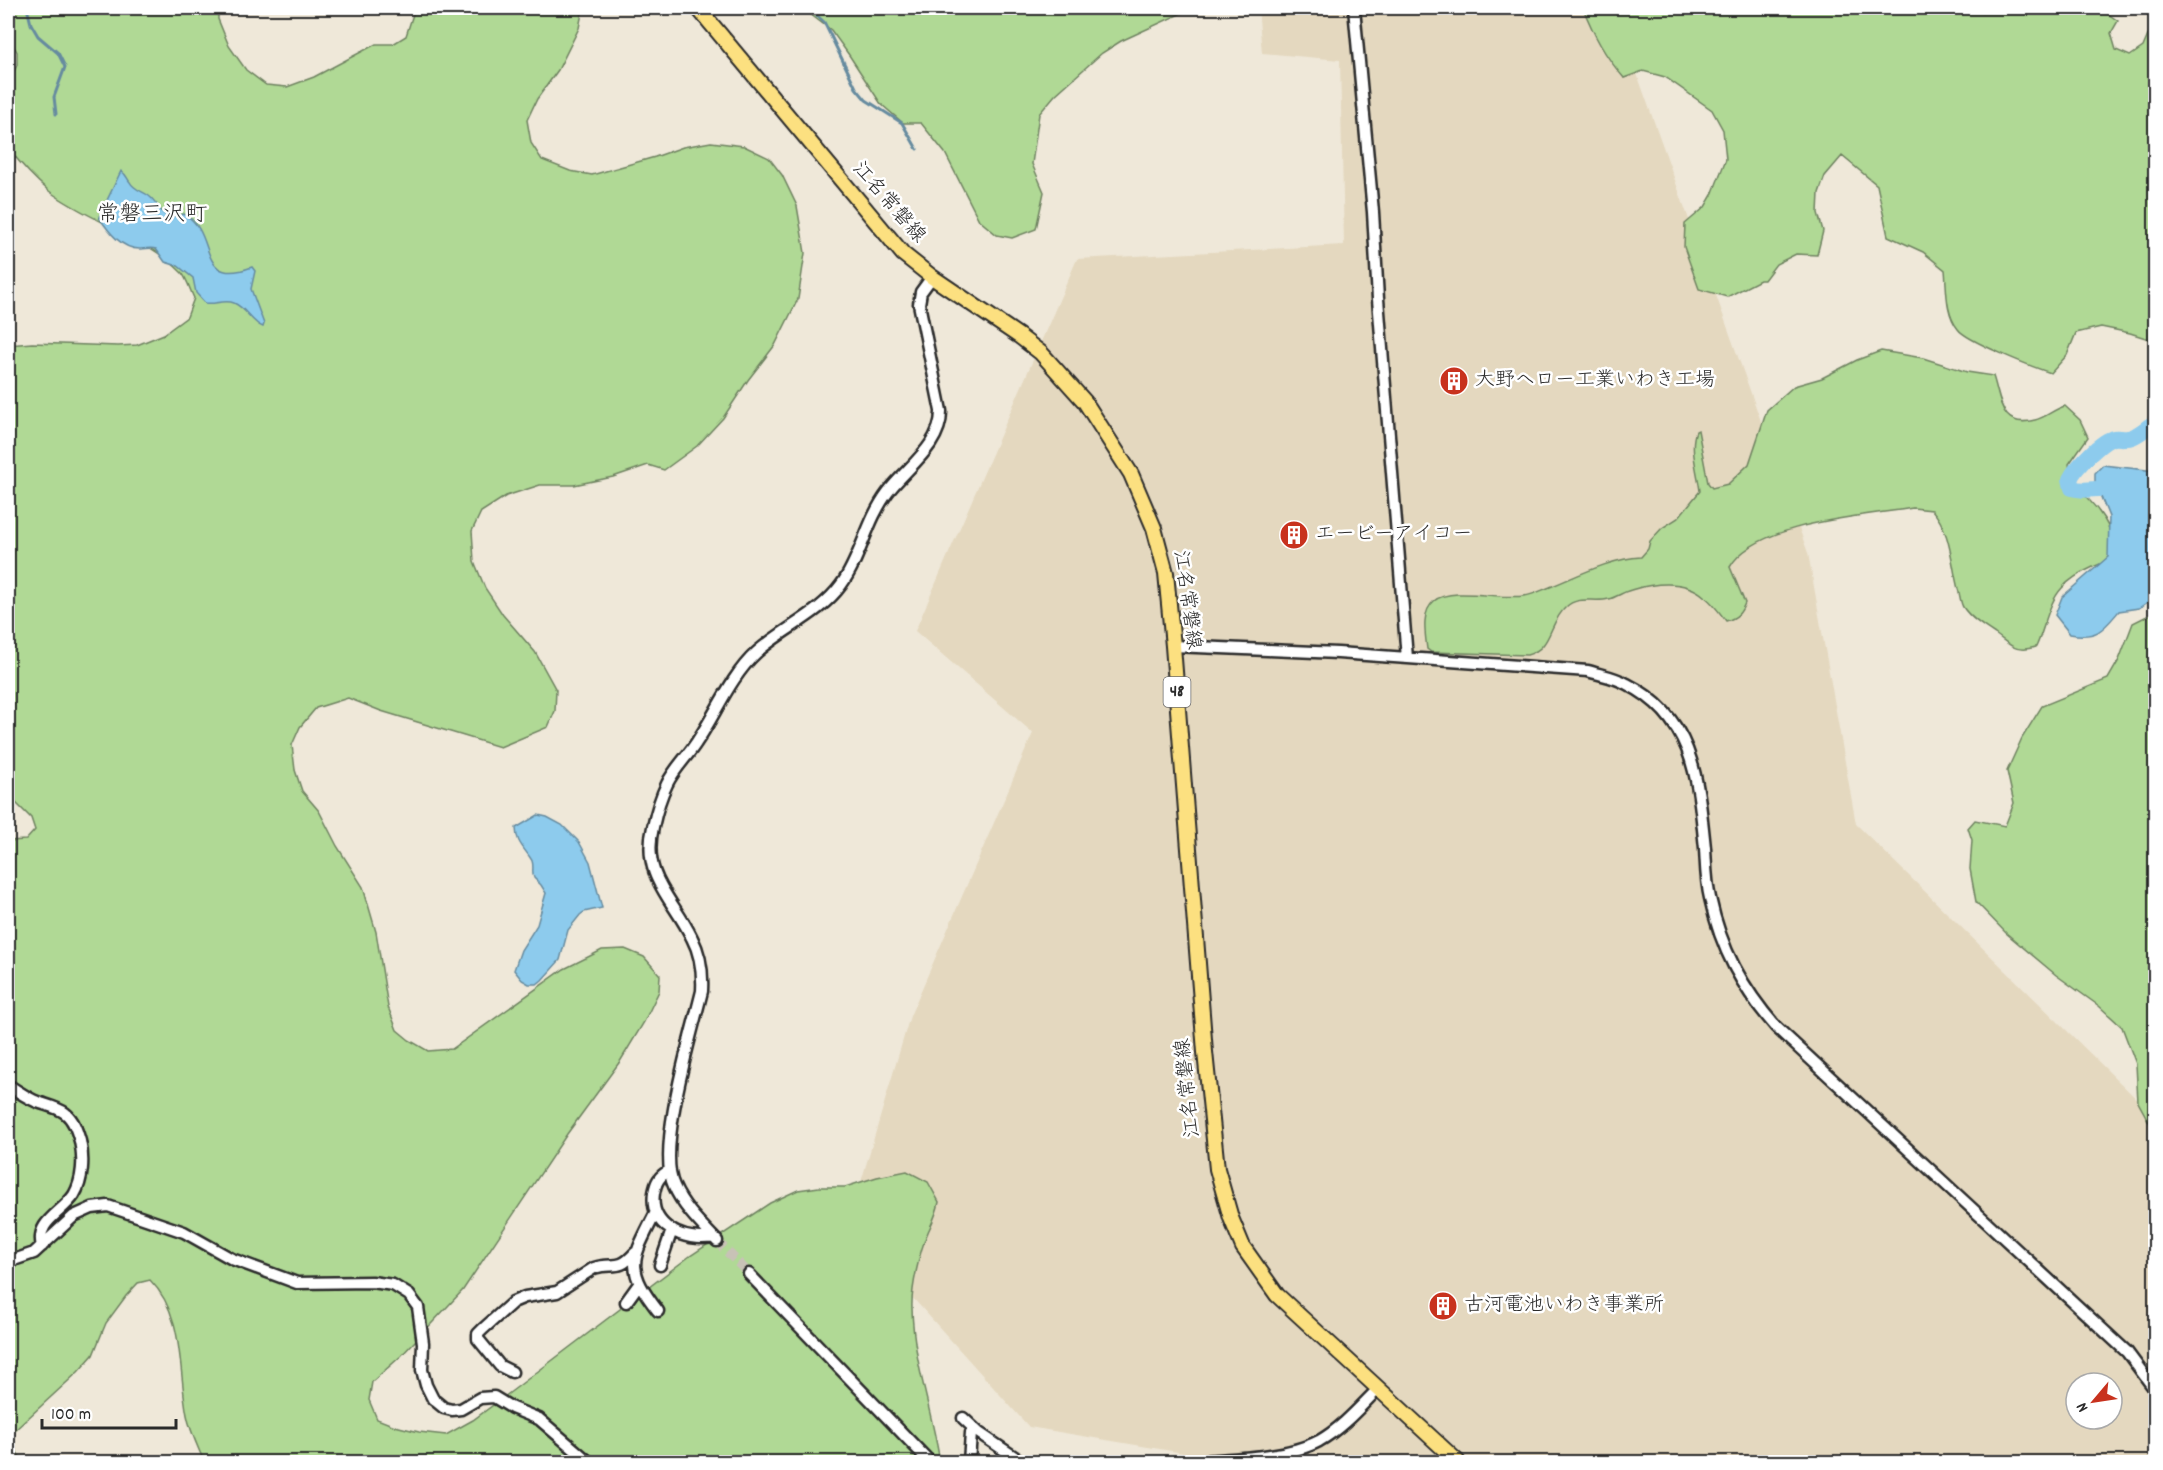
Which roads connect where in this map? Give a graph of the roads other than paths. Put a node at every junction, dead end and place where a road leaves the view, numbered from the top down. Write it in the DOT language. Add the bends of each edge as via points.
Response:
graph roads {
  1 [pos="698,8"];
  2 [pos="1354,8"];
  3 [pos="932,277"];
  4 [pos="1173,646"];
  5 [pos="1407,658"];
  6 [pos="8,1085"];
  7 [pos="669,1171"];
  8 [pos="655,1214"];
  9 [pos="672,1230"];
  10 [pos="42,1246"];
  11 [pos="635,1253"];
  12 [pos="8,1262"];
  13 [pos="660,1265"];
  14 [pos="749,1274"];
  15 [pos="639,1284"];
  16 [pos="626,1302"];
  17 [pos="658,1311"];
  18 [pos="512,1372"];
  19 [pos="1378,1389"];
  20 [pos="2156,1391"];
  21 [pos="963,1418"];
  22 [pos="973,1428"];
  23 [pos="590,1462"];
  24 [pos="930,1462"];
  25 [pos="969,1462"];
  26 [pos="1022,1462"];
  27 [pos="1186,1462"];
  28 [pos="1458,1462"];
  1 -- 3 [label="main road, 江名常磐線 / 48" via="903,254"];
  2 -- 5 [label="street"];
  3 -- 4 [label="main road, 江名常磐線 / 48" via="1041,353 1106,432 1131,474 1154,528 1166,573"];
  3 -- 7 [label="street" via="921,292 919,304 941,411 939,428 923,454 881,503 842,585 742,668 667,784 653,827 650,852 654,873 693,939 703,976 674,1113"];
  4 -- 5 [label="street"];
  4 -- 19 [label="main road, 江名常磐線 / 48" via="1205,1052 1217,1169 1223,1192 1244,1247 1277,1294"];
  5 -- 20 [label="street" via="1588,671 1627,684 1657,705 1681,734 1690,755 1698,789 1710,897 1737,974 1757,1005 2127,1352"];
  6 -- 10 [label="street" via="67,1114 80,1142 79,1182 74,1195 43,1227 39,1237"];
  7 -- 8 [label="street" via="657,1181"];
  7 -- 9 [label="street" via="680,1198 715,1239"];
  8 -- 9 [label="street"];
  8 -- 11 [label="street"];
  9 -- 13 [label="street"];
  10 -- 12 [label="street"];
  10 -- 23 [label="street" via="74,1216 99,1207 113,1207 184,1232 232,1259 297,1283 372,1282 399,1288 418,1307 422,1370 433,1399 452,1410 480,1398 494,1397 539,1419"];
  11 -- 15 [label="street"];
  11 -- 18 [label="street" via="618,1266 594,1268 557,1292 513,1302 483,1329 474,1342"];
  14 -- 24 [label="street"];
  15 -- 16 [label="street"];
  15 -- 17 [label="street"];
  19 -- 27 [label="street" via="1318,1441 1294,1450"];
  19 -- 28 [label="main road, 江名常磐線 / 48"];
  21 -- 22 [label="street"];
  22 -- 25 [label="street"];
  22 -- 26 [label="street"];
}
